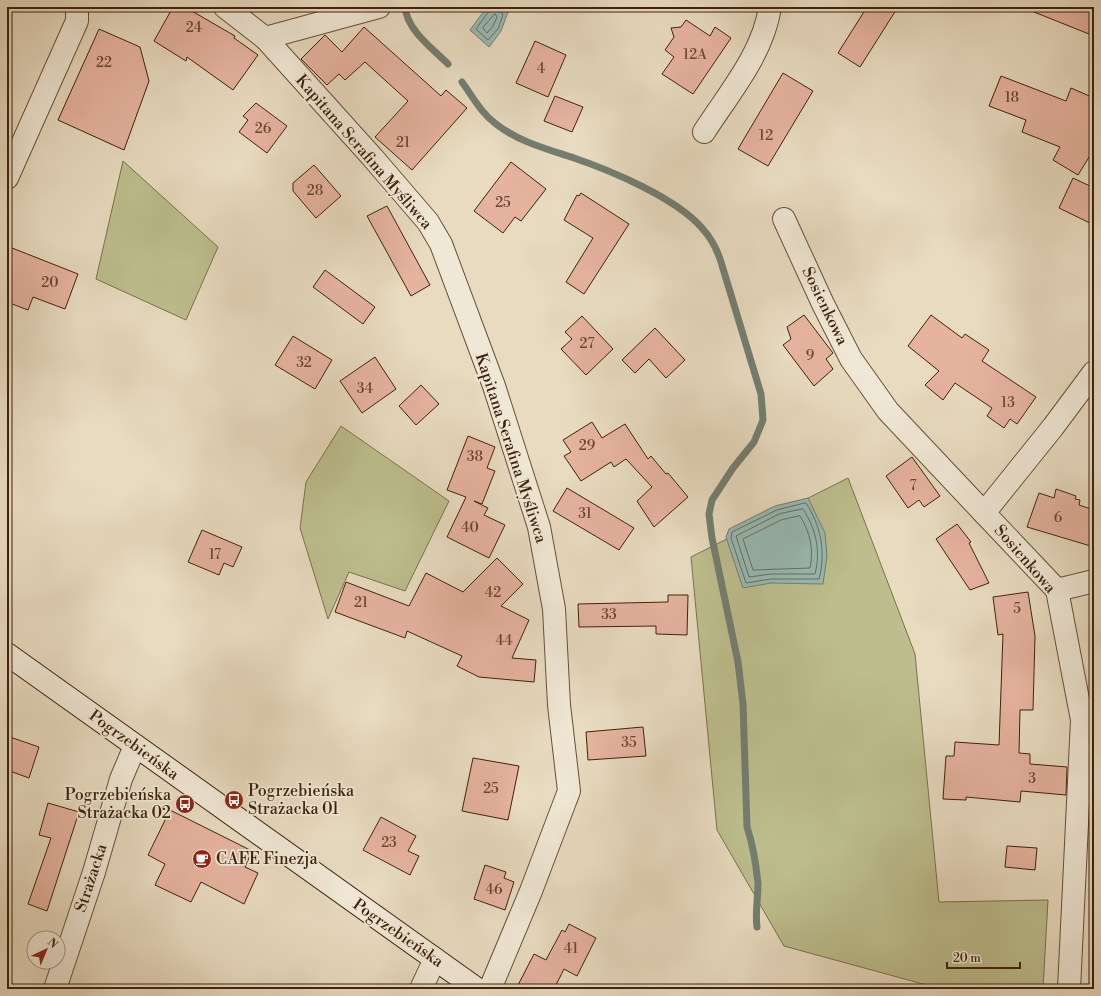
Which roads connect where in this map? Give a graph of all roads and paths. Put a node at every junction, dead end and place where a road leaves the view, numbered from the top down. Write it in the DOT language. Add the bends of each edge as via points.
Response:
graph roads {
  1 [pos="77,7"];
  2 [pos="225,7"];
  3 [pos="379,7"];
  4 [pos="770,7"];
  5 [pos="265,38"];
  6 [pos="704,132"];
  7 [pos="7,178"];
  8 [pos="784,219"];
  9 [pos="1094,372"];
  10 [pos="984,513"];
  11 [pos="1094,581"];
  12 [pos="1057,590"];
  13 [pos="7,654"];
  14 [pos="135,746"];
  15 [pos="435,959"];
  16 [pos="55,989"];
  17 [pos="421,989"];
  18 [pos="477,989"];
  19 [pos="490,989"];
  20 [pos="1069,989"];
  1 -- 7 [label="street" via="77,22"];
  2 -- 5 [label="street, Kapitana Serafina Myśliwca"];
  3 -- 5 [label="street"];
  4 -- 6 [label="street" via="768,24 759,46"];
  5 -- 19 [label="street, Kapitana Serafina Myśliwca" via="412,203 428,222 441,244 494,386 539,527 554,609 559,705 569,791"];
  8 -- 10 [label="street, Sosienkowa" via="822,304 851,360 888,411"];
  9 -- 10 [label="street, Sosienkowa" via="1054,427"];
  10 -- 12 [label="street, Sosienkowa"];
  11 -- 12 [label="street"];
  12 -- 20 [label="street, Sosienkowa" via="1082,720"];
  13 -- 14 [label="street, Pogrzebieńska"];
  14 -- 15 [label="street, Pogrzebieńska"];
  14 -- 16 [label="street, Strażacka" via="121,779 94,872"];
  15 -- 17 [label="street"];
  15 -- 18 [label="street, Pogrzebieńska"];
}
